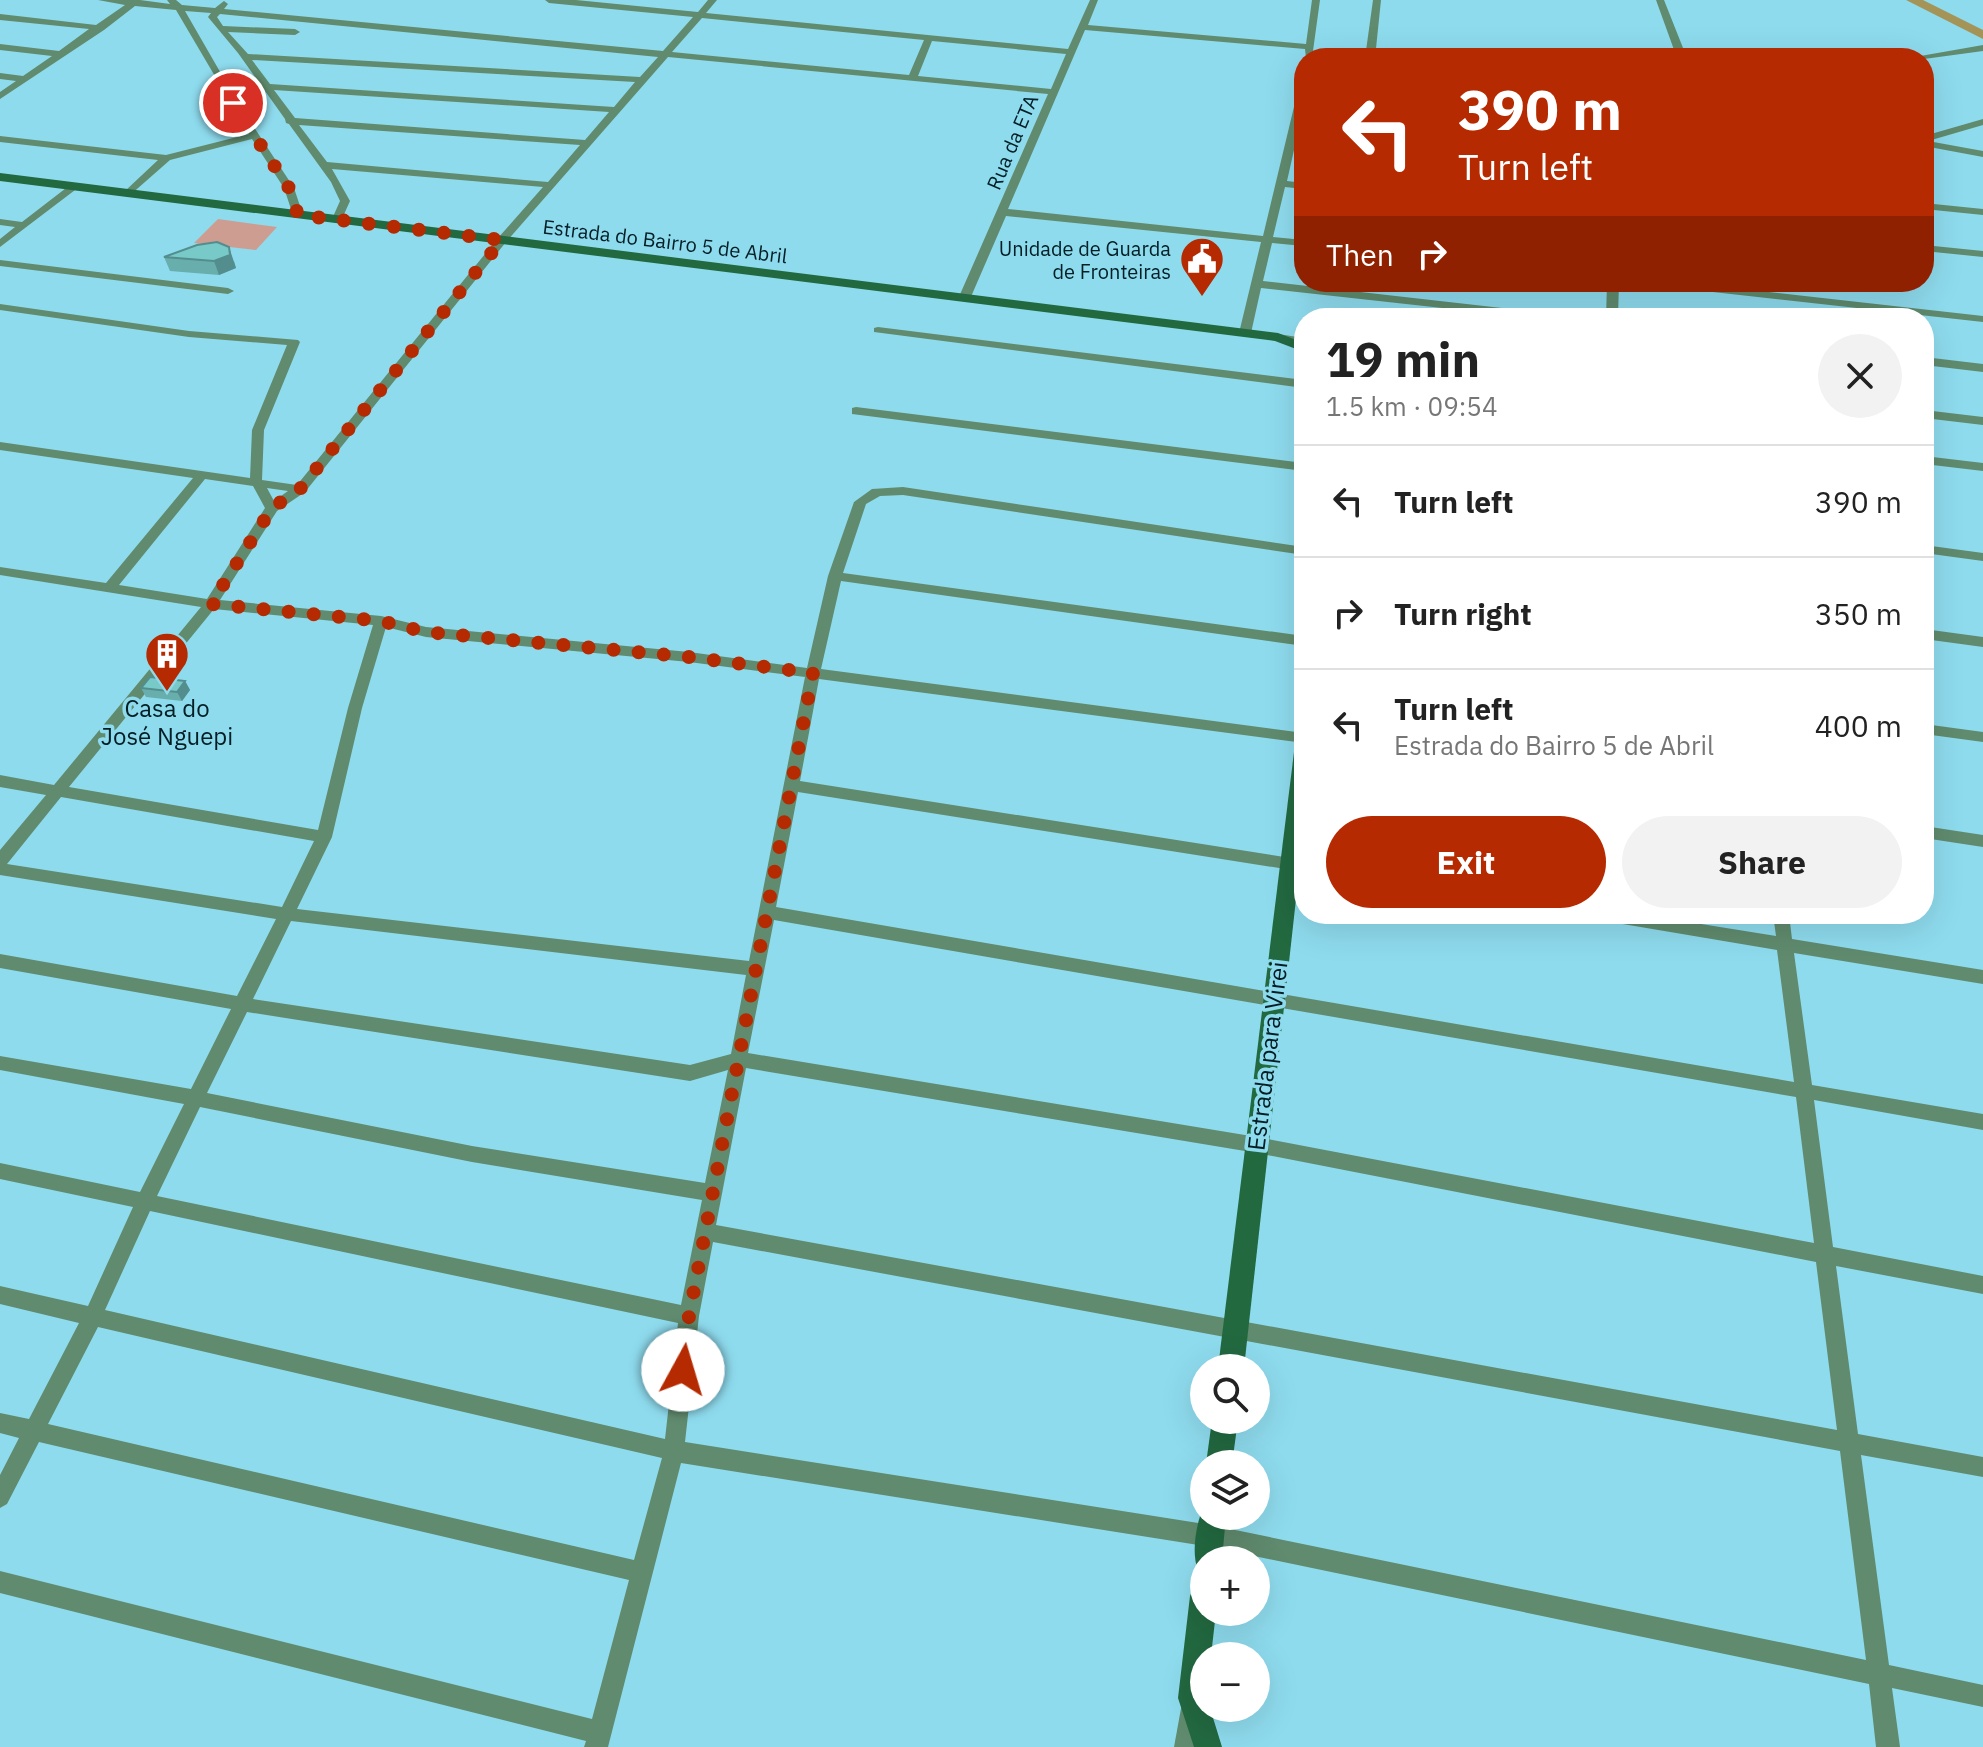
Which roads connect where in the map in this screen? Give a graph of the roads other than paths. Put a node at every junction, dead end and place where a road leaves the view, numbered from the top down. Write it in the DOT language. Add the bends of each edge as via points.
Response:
graph roads {
  1 [pos="102,0"];
  2 [pos="228,0"];
  3 [pos="549,0"];
  4 [pos="713,0"];
  5 [pos="1094,0"];
  6 [pos="1316,0"];
  7 [pos="1377,0"];
  8 [pos="1660,0"];
  9 [pos="135,2"];
  10 [pos="174,3"];
  11 [pos="217,10"];
  12 [pos="700,15"];
  13 [pos="0,17"];
  14 [pos="217,26"];
  15 [pos="1082,27"];
  16 [pos="101,28"];
  17 [pos="189,29"];
  18 [pos="295,32"];
  19 [pos="929,38"];
  20 [pos="0,47"];
  21 [pos="1310,48"];
  22 [pos="1371,48"];
  23 [pos="1678,48"];
  24 [pos="1983,48"];
  25 [pos="1294,50"];
  26 [pos="1071,52"];
  27 [pos="63,54"];
  28 [pos="665,54"];
  29 [pos="1934,55"];
  30 [pos="245,57"];
  31 [pos="0,76"];
  32 [pos="26,79"];
  33 [pos="912,79"];
  34 [pos="643,80"];
  35 [pos="266,87"];
  36 [pos="1054,92"];
  37 [pos="0,96"];
  38 [pos="616,110"];
  39 [pos="289,121"];
  40 [pos="1983,122"];
  41 [pos="1294,135"];
  42 [pos="254,136"];
  43 [pos="1934,138"];
  44 [pos="0,139"];
  45 [pos="587,143"];
  46 [pos="1934,143"];
  47 [pos="1291,146"];
  48 [pos="1294,146"];
  49 [pos="1983,154"];
  50 [pos="166,158"];
  51 [pos="325,165"];
  52 [pos="0,177"];
  53 [pos="1282,183"];
  54 [pos="550,185"];
  55 [pos="1294,185"];
  56 [pos="74,187"];
  57 [pos="129,193"];
  58 [pos="1934,207"];
  59 [pos="1002,212"];
  60 [pos="1983,212"];
  61 [pos="298,215"];
  62 [pos="337,219"];
  63 [pos="0,222"];
  64 [pos="24,225"];
  65 [pos="1268,239"];
  66 [pos="502,240"];
  67 [pos="1294,242"];
  68 [pos="0,244"];
  69 [pos="1934,249"];
  70 [pos="1983,254"];
  71 [pos="0,263"];
  72 [pos="1257,284"];
  73 [pos="1294,288"];
  74 [pos="228,291"];
  75 [pos="1329,292"];
  76 [pos="1740,292"];
  77 [pos="964,299"];
  78 [pos="0,307"];
  79 [pos="1474,308"];
  80 [pos="1884,308"];
  81 [pos="1934,314"];
  82 [pos="1983,319"];
  83 [pos="878,330"];
  84 [pos="1245,333"];
  85 [pos="1278,337"];
  86 [pos="1294,339"];
  87 [pos="1294,344"];
  88 [pos="1934,362"];
  89 [pos="1983,368"];
  90 [pos="1294,383"];
  91 [pos="856,411"];
  92 [pos="1934,415"];
  93 [pos="1983,421"];
  94 [pos="0,446"];
  95 [pos="1934,461"];
  96 [pos="1294,466"];
  97 [pos="1983,467"];
  98 [pos="202,475"];
  99 [pos="256,480"];
  100 [pos="300,489"];
  101 [pos="272,508"];
  102 [pos="1294,550"];
  103 [pos="1934,550"];
  104 [pos="1983,557"];
  105 [pos="0,571"];
  106 [pos="835,576"];
  107 [pos="108,589"];
  108 [pos="211,604"];
  109 [pos="381,621"];
  110 [pos="1934,635"];
  111 [pos="1294,640"];
  112 [pos="1983,642"];
  113 [pos="813,673"];
  114 [pos="1934,730"];
  115 [pos="1294,737"];
  116 [pos="1983,737"];
  117 [pos="0,781"];
  118 [pos="791,785"];
  119 [pos="61,791"];
  120 [pos="1934,834"];
  121 [pos="324,837"];
  122 [pos="1983,841"];
  123 [pos="0,861"];
  124 [pos="1294,865"];
  125 [pos="0,869"];
  126 [pos="1294,882"];
  127 [pos="767,912"];
  128 [pos="287,914"];
  129 [pos="1661,924"];
  130 [pos="1782,924"];
  131 [pos="1784,944"];
  132 [pos="0,961"];
  133 [pos="756,969"];
  134 [pos="1983,977"];
  135 [pos="1274,999"];
  136 [pos="242,1004"];
  137 [pos="739,1059"];
  138 [pos="0,1063"];
  139 [pos="1803,1091"];
  140 [pos="196,1098"];
  141 [pos="1983,1122"];
  142 [pos="1257,1145"];
  143 [pos="0,1171"];
  144 [pos="713,1193"];
  145 [pos="144,1203"];
  146 [pos="706,1232"];
  147 [pos="1825,1255"];
  148 [pos="1983,1285"];
  149 [pos="0,1295"];
  150 [pos="689,1316"];
  151 [pos="92,1318"];
  152 [pos="1235,1329"];
  153 [pos="1232,1354"];
  154 [pos="0,1423"];
  155 [pos="32,1431"];
  156 [pos="1848,1440"];
  157 [pos="674,1451"];
  158 [pos="1983,1467"];
  159 [pos="0,1497"];
  160 [pos="1211,1537"];
  161 [pos="640,1572"];
  162 [pos="0,1582"];
  163 [pos="1878,1672"];
  164 [pos="1983,1696"];
  165 [pos="1190,1714"];
  166 [pos="1200,1722"];
  167 [pos="599,1740"];
  168 [pos="1186,1747"];
  169 [pos="1208,1747"];
  170 [pos="1888,1747"];
  1 -- 9 [label="street"];
  2 -- 11 [label="street"];
  3 -- 12 [label="street"];
  4 -- 12 [label="street"];
  5 -- 15 [label="street, Rua da ETA"];
  6 -- 21 [label="street"];
  7 -- 22 [label="street"];
  8 -- 23 [label="street"];
  9 -- 10 [label="street"];
  9 -- 16 [label="street"];
  10 -- 11 [label="street"];
  10 -- 17 [label="street"];
  11 -- 14 [label="street" via="212,17"];
  11 -- 28 [label="street"];
  12 -- 19 [label="street"];
  12 -- 28 [label="street"];
  13 -- 16 [label="street"];
  14 -- 17 [label="street"];
  14 -- 18 [label="street"];
  14 -- 30 [label="street"];
  15 -- 25 [label="street"];
  15 -- 26 [label="street, Rua da ETA"];
  16 -- 27 [label="street"];
  17 -- 42 [label="street"];
  19 -- 26 [label="street"];
  19 -- 33 [label="street"];
  20 -- 27 [label="street"];
  24 -- 29 [label="street"];
  26 -- 36 [label="street, Rua da ETA"];
  27 -- 32 [label="street"];
  28 -- 33 [label="street"];
  28 -- 34 [label="street"];
  30 -- 34 [label="street"];
  30 -- 35 [label="street"];
  31 -- 32 [label="street"];
  32 -- 37 [label="street"];
  33 -- 36 [label="street"];
  34 -- 38 [label="street"];
  35 -- 38 [label="street"];
  35 -- 39 [label="street"];
  36 -- 59 [label="street, Rua da ETA"];
  38 -- 45 [label="street"];
  39 -- 45 [label="street"];
  39 -- 51 [label="street"];
  40 -- 43 [label="street"];
  41 -- 47 [label="street"];
  42 -- 50 [label="street"];
  42 -- 61 [label="street" via="289,188"];
  44 -- 50 [label="street"];
  45 -- 54 [label="street"];
  46 -- 49 [label="street"];
  47 -- 48 [label="street"];
  47 -- 53 [label="street"];
  50 -- 57 [label="street"];
  51 -- 54 [label="street"];
  51 -- 62 [label="street" via="345,201"];
  52 -- 56 [label="street, Estrada do Bairro 5 de Abril"];
  53 -- 55 [label="street"];
  53 -- 65 [label="street"];
  54 -- 66 [label="street"];
  56 -- 57 [label="street, Estrada do Bairro 5 de Abril"];
  56 -- 64 [label="street"];
  57 -- 61 [label="street, Estrada do Bairro 5 de Abril"];
  58 -- 60 [label="street"];
  59 -- 65 [label="street"];
  59 -- 77 [label="street, Rua da ETA"];
  61 -- 62 [label="street, Estrada do Bairro 5 de Abril"];
  62 -- 66 [label="street, Estrada do Bairro 5 de Abril"];
  63 -- 64 [label="street"];
  64 -- 68 [label="street"];
  65 -- 67 [label="street"];
  65 -- 72 [label="street"];
  66 -- 77 [label="street, Estrada do Bairro 5 de Abril"];
  66 -- 100 [label="street"];
  69 -- 70 [label="street"];
  71 -- 74 [label="street"];
  72 -- 73 [label="street"];
  72 -- 84 [label="street"];
  75 -- 79 [label="street"];
  76 -- 80 [label="street"];
  77 -- 84 [label="street, Estrada do Bairro 5 de Abril"];
  78 -- 99 [label="street" via="189,334 294,342 258,430"];
  81 -- 82 [label="street"];
  83 -- 90 [label="street"];
  84 -- 85 [label="street, Estrada do Bairro 5 de Abril"];
  85 -- 86 [label="street"];
  85 -- 87 [label="street"];
  88 -- 89 [label="street"];
  91 -- 96 [label="street"];
  92 -- 93 [label="street"];
  94 -- 98 [label="street"];
  95 -- 97 [label="street"];
  98 -- 99 [label="street"];
  98 -- 107 [label="street"];
  99 -- 100 [label="street"];
  99 -- 101 [label="street"];
  100 -- 101 [label="street"];
  101 -- 108 [label="street"];
  102 -- 106 [label="street" via="903,491 877,492 860,502"];
  103 -- 104 [label="street"];
  105 -- 107 [label="street"];
  106 -- 111 [label="street"];
  106 -- 113 [label="street"];
  107 -- 108 [label="street"];
  108 -- 109 [label="street"];
  108 -- 119 [label="street"];
  109 -- 113 [label="street" via="426,632"];
  109 -- 121 [label="street"];
  110 -- 112 [label="street"];
  113 -- 115 [label="street"];
  113 -- 118 [label="street"];
  114 -- 116 [label="street"];
  117 -- 119 [label="street"];
  118 -- 124 [label="street"];
  118 -- 127 [label="street"];
  119 -- 121 [label="street"];
  119 -- 123 [label="street"];
  120 -- 122 [label="street"];
  121 -- 128 [label="street"];
  125 -- 128 [label="street"];
  126 -- 135 [label="street, Estrada para Virei"];
  127 -- 133 [label="street"];
  127 -- 135 [label="street"];
  128 -- 133 [label="street"];
  128 -- 136 [label="street"];
  129 -- 131 [label="street"];
  130 -- 131 [label="street"];
  131 -- 134 [label="street"];
  131 -- 139 [label="street"];
  132 -- 136 [label="street"];
  133 -- 137 [label="street"];
  135 -- 139 [label="street"];
  135 -- 142 [label="street, Estrada para Virei"];
  136 -- 137 [label="street" via="690,1073"];
  136 -- 140 [label="street"];
  137 -- 142 [label="street"];
  137 -- 144 [label="street"];
  138 -- 140 [label="street"];
  139 -- 141 [label="street"];
  139 -- 147 [label="street"];
  140 -- 144 [label="street" via="472,1154"];
  140 -- 145 [label="street"];
  142 -- 147 [label="street"];
  142 -- 152 [label="street, Estrada para Virei"];
  143 -- 145 [label="street"];
  144 -- 146 [label="street"];
  145 -- 150 [label="street"];
  145 -- 151 [label="street"];
  146 -- 150 [label="street"];
  146 -- 152 [label="street"];
  147 -- 148 [label="street"];
  147 -- 156 [label="street"];
  149 -- 151 [label="street"];
  150 -- 157 [label="street"];
  151 -- 155 [label="street"];
  151 -- 157 [label="street"];
  152 -- 153 [label="street, Estrada para Virei"];
  152 -- 156 [label="street"];
  154 -- 155 [label="street"];
  155 -- 159 [label="street"];
  155 -- 161 [label="street"];
  156 -- 158 [label="street"];
  156 -- 163 [label="street"];
  157 -- 160 [label="street"];
  157 -- 161 [label="street"];
  160 -- 163 [label="street"];
  161 -- 167 [label="street"];
  162 -- 167 [label="street"];
  163 -- 164 [label="street"];
  163 -- 170 [label="street"];
  165 -- 168 [label="street"];
  166 -- 169 [label="street"];
}
